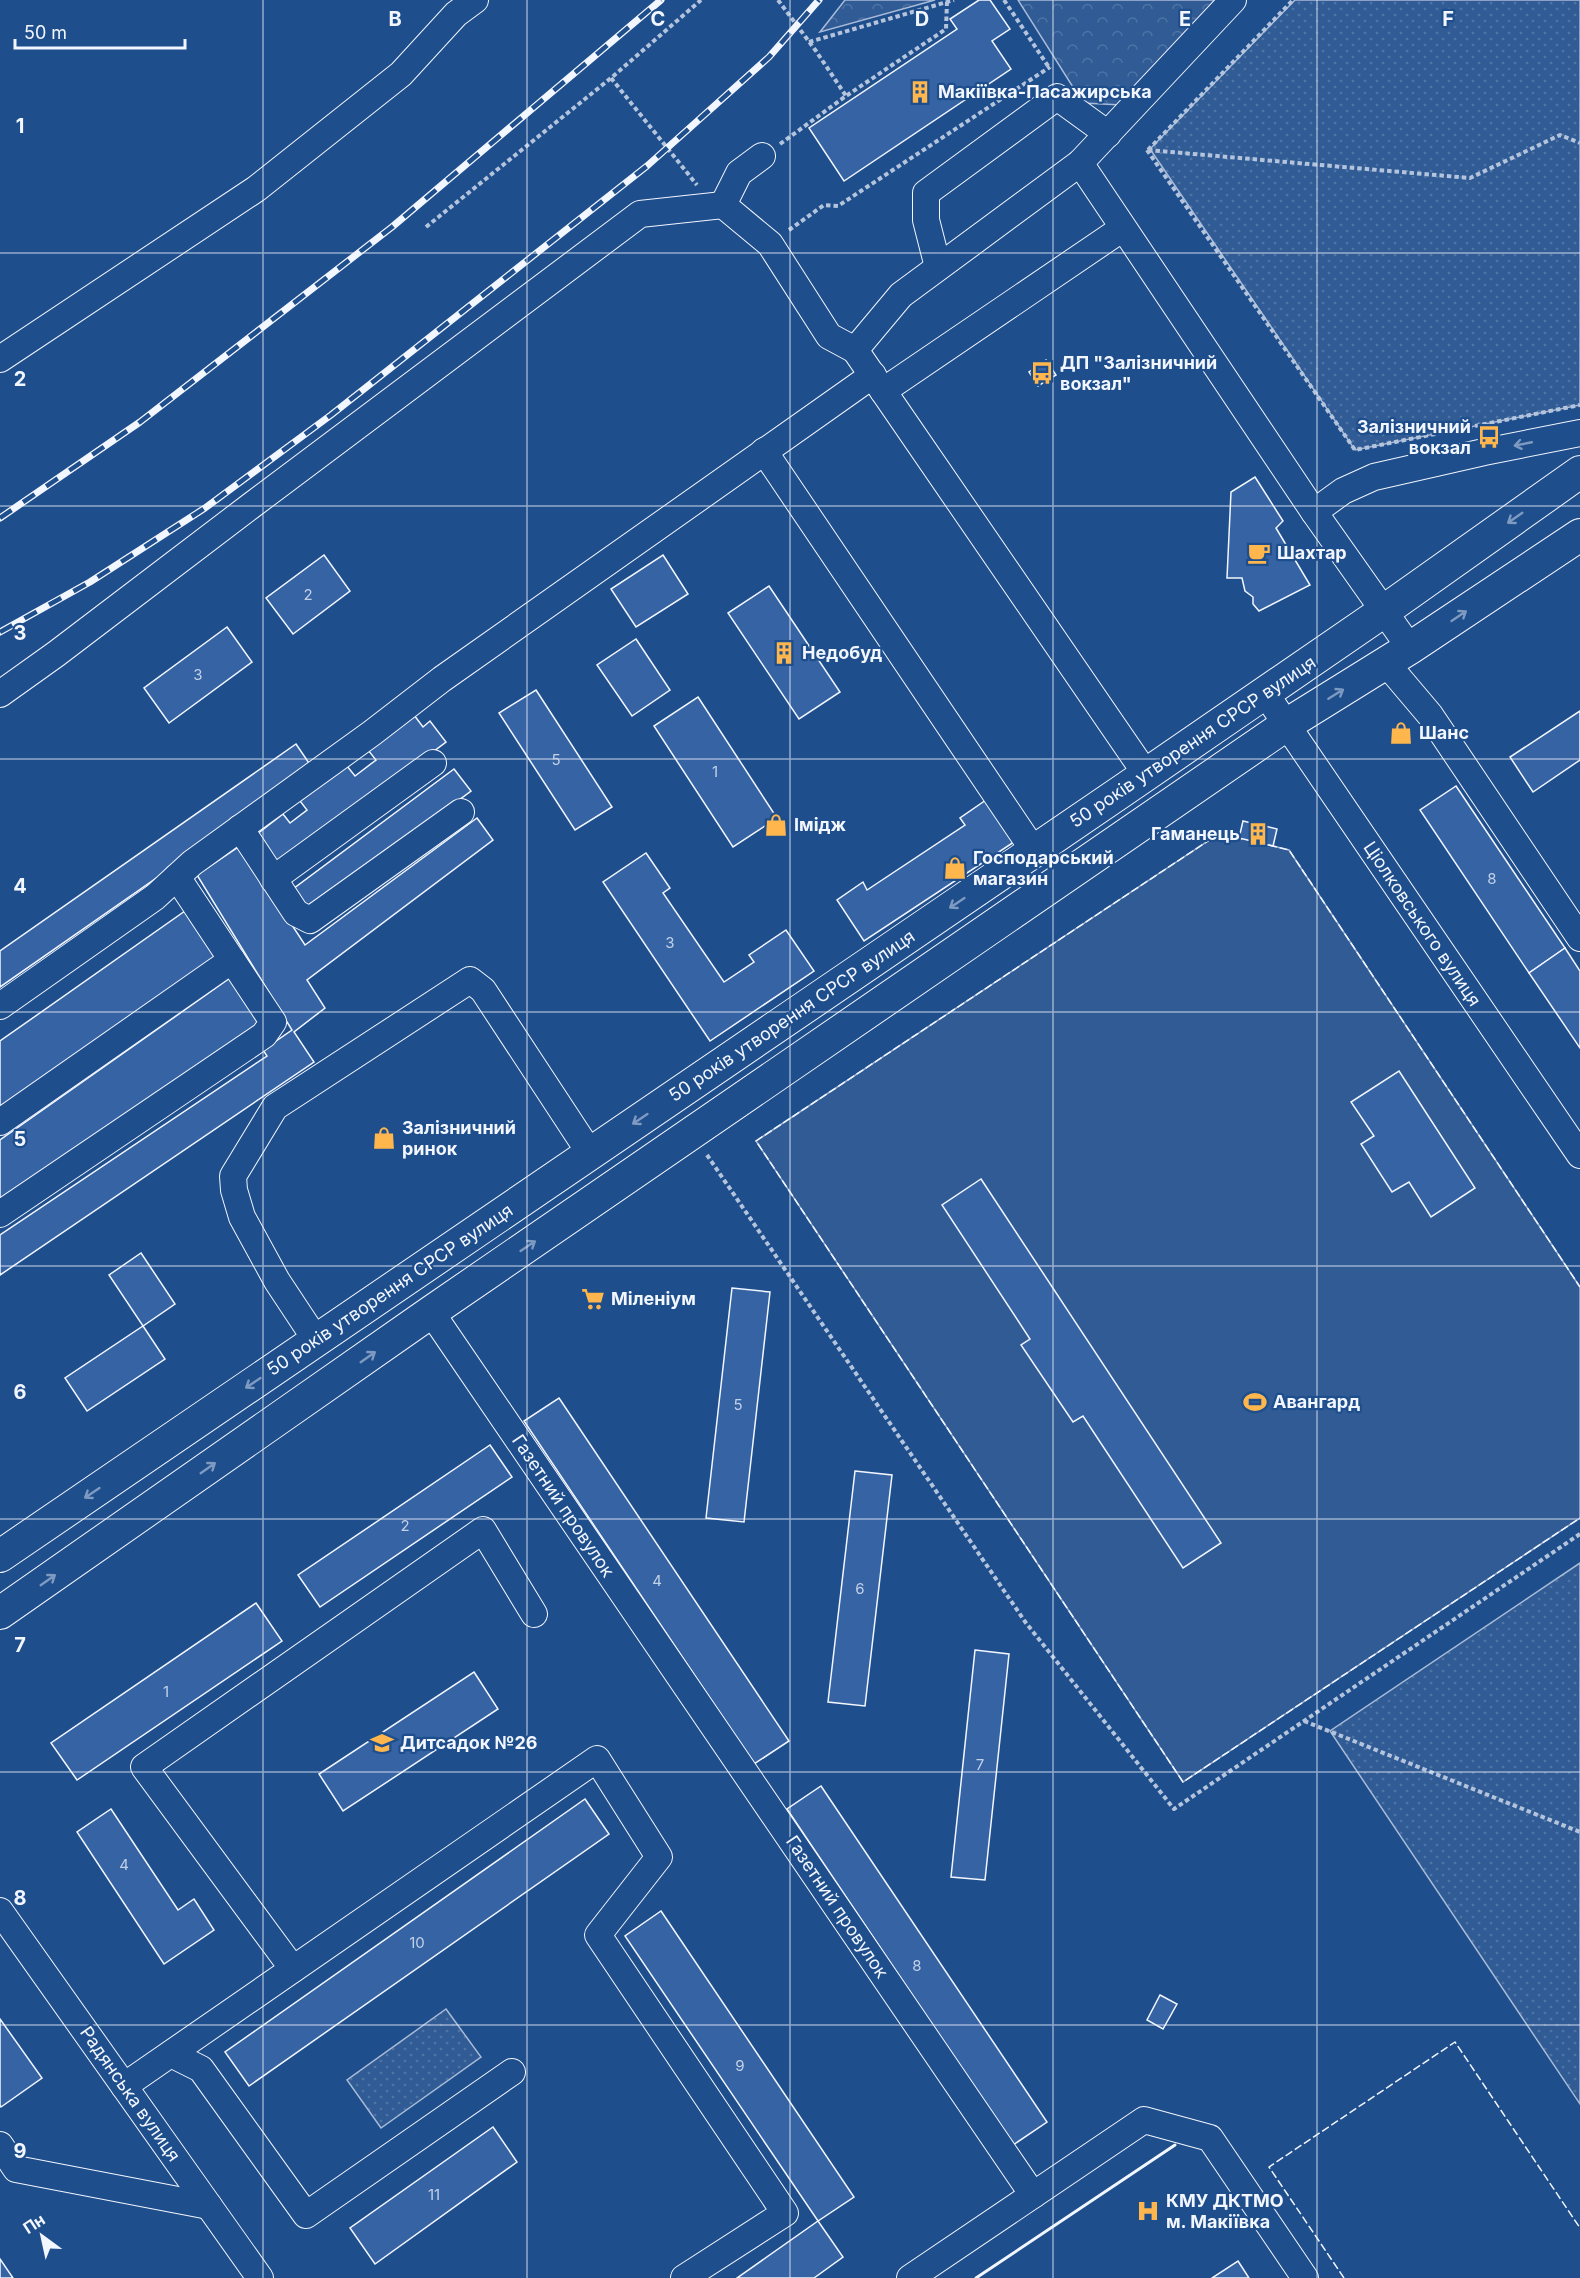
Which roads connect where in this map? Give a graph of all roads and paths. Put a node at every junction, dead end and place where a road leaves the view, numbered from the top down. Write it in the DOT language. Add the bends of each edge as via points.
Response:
graph roads {
  1 [pos="475,0"];
  2 [pos="701,0"];
  3 [pos="778,0"];
  4 [pos="954,0"];
  5 [pos="1004,0"];
  6 [pos="1233,0"];
  7 [pos="1293,0"];
  8 [pos="947,2"];
  9 [pos="809,42"];
  10 [pos="1050,67"];
  11 [pos="611,78"];
  12 [pos="846,96"];
  13 [pos="1057,98"];
  14 [pos="1107,134"];
  15 [pos="1580,143"];
  16 [pos="1147,150"];
  17 [pos="762,156"];
  18 [pos="1080,164"];
  19 [pos="713,198"];
  20 [pos="426,227"];
  21 [pos="1123,228"];
  22 [pos="770,244"];
  23 [pos="938,267"];
  24 [pos="855,350"];
  25 [pos="0,359"];
  26 [pos="878,383"];
  27 [pos="1580,405"];
  28 [pos="1580,433"];
  29 [pos="764,452"];
  30 [pos="1580,472"];
  31 [pos="1314,512"];
  32 [pos="1580,535"];
  33 [pos="1384,611"];
  34 [pos="1398,655"];
  35 [pos="1265,693"];
  36 [pos="0,694"];
  37 [pos="1286,725"];
  38 [pos="433,763"];
  39 [pos="1146,774"];
  40 [pos="461,812"];
  41 [pos="240,828"];
  42 [pos="1034,851"];
  43 [pos="177,877"];
  44 [pos="273,879"];
  45 [pos="1580,938"];
  46 [pos="232,960"];
  47 [pos="0,1006"];
  48 [pos="0,1122"];
  49 [pos="693,1134"];
  50 [pos="591,1153"];
  51 [pos="1580,1155"];
  52 [pos="0,1214"];
  53 [pos="431,1312"];
  54 [pos="316,1340"];
  55 [pos="1580,1534"];
  56 [pos="0,1556"];
  57 [pos="0,1613"];
  58 [pos="534,1614"];
  59 [pos="1304,1721"];
  60 [pos="1580,1833"];
  61 [pos="0,1911"];
  62 [pos="294,1969"];
  63 [pos="171,2054"];
  64 [pos="513,2072"];
  65 [pos="124,2086"];
  66 [pos="0,2145"];
  67 [pos="1033,2195"];
  68 [pos="210,2206"];
  69 [pos="260,2278"];
  70 [pos="684,2278"];
  71 [pos="910,2278"];
  72 [pos="1305,2278"];
  1 -- 25 [label="street" via="456,14 401,74 256,189"];
  2 -- 11 [label="path"];
  3 -- 9 [label="path"];
  4 -- 8 [label="path"];
  5 -- 10 [label="path"];
  6 -- 14 [label="street"];
  7 -- 16 [label="path"];
  8 -- 9 [label="path"];
  8 -- 12 [label="path" via="946,29"];
  9 -- 12 [label="path"];
  10 -- 13 [label="path"];
  10 -- 22 [label="path" via="838,206 824,205"];
  11 -- 19 [label="path"];
  11 -- 20 [label="path"];
  12 -- 17 [label="path"];
  13 -- 14 [label="street"];
  13 -- 23 [label="street" via="926,193 926,220"];
  14 -- 18 [label="street"];
  15 -- 16 [label="path" via="1560,135 1470,178"];
  16 -- 27 [label="path" via="1355,450"];
  17 -- 19 [label="street"];
  18 -- 21 [label="street"];
  18 -- 23 [label="street"];
  19 -- 22 [label="street"];
  19 -- 36 [label="street" via="640,214"];
  21 -- 26 [label="street"];
  21 -- 31 [label="street"];
  22 -- 24 [label="street" via="829,336"];
  23 -- 24 [label="street" via="901,295"];
  24 -- 26 [label="street"];
  26 -- 29 [label="street"];
  26 -- 39 [label="street"];
  28 -- 31 [label="street, one-way" via="1374,477 1343,491"];
  29 -- 41 [label="street" via="442,679"];
  29 -- 42 [label="street"];
  30 -- 33 [label="main road, 50 років утворення СРСР вулиця, one-way"];
  31 -- 33 [label="street"];
  34 -- 32 [label="main road, one-way"];
  33 -- 34 [label="street"];
  33 -- 35 [label="main road, 50 років утворення СРСР вулиця"];
  37 -- 34 [label="main road, one-way"];
  34 -- 45 [label="street" via="1431,715"];
  35 -- 37 [label="street, Ціолковського вулиця"];
  35 -- 39 [label="main road, 50 років утворення СРСР вулиця"];
  37 -- 49 [label="main road"];
  37 -- 51 [label="street, Ціолковського вулиця"];
  38 -- 44 [label="street"];
  39 -- 42 [label="main road, 50 років утворення СРСР вулиця"];
  40 -- 44 [label="street" via="310,920 296,913"];
  41 -- 43 [label="street"];
  41 -- 44 [label="street"];
  42 -- 50 [label="main road, 50 років утворення СРСР вулиця, one-way"];
  43 -- 46 [label="street"];
  43 -- 47 [label="street" via="155,897"];
  46 -- 48 [label="street"];
  46 -- 52 [label="street" via="273,1022 264,1035"];
  53 -- 49 [label="main road, one-way"];
  49 -- 59 [label="path" via="1026,1623 1174,1809"];
  50 -- 54 [label="main road, 50 років утворення СРСР вулиця"];
  50 -- 54 [label="street" via="483,990 470,980 275,1107 233,1176 234,1190 242,1217 277,1281"];
  57 -- 53 [label="main road, one-way"];
  53 -- 67 [label="street, Газетний провулок"];
  54 -- 56 [label="main road, 50 років утворення СРСР вулиця, one-way"];
  55 -- 59 [label="path"];
  58 -- 62 [label="street" via="483,1530 144,1767"];
  59 -- 60 [label="path"];
  61 -- 65 [label="street, Радянська вулиця"];
  62 -- 63 [label="street"];
  62 -- 70 [label="street" via="597,1759 659,1857 598,1935 784,2213"];
  63 -- 64 [label="street" via="201,2069 306,2215"];
  63 -- 65 [label="street"];
  65 -- 68 [label="street, Радянська вулиця"];
  66 -- 68 [label="street" via="16,2169"];
  67 -- 71 [label="street"];
  67 -- 72 [label="street" via="1144,2120 1210,2138"];
  68 -- 69 [label="street, Радянська вулиця"];
}
